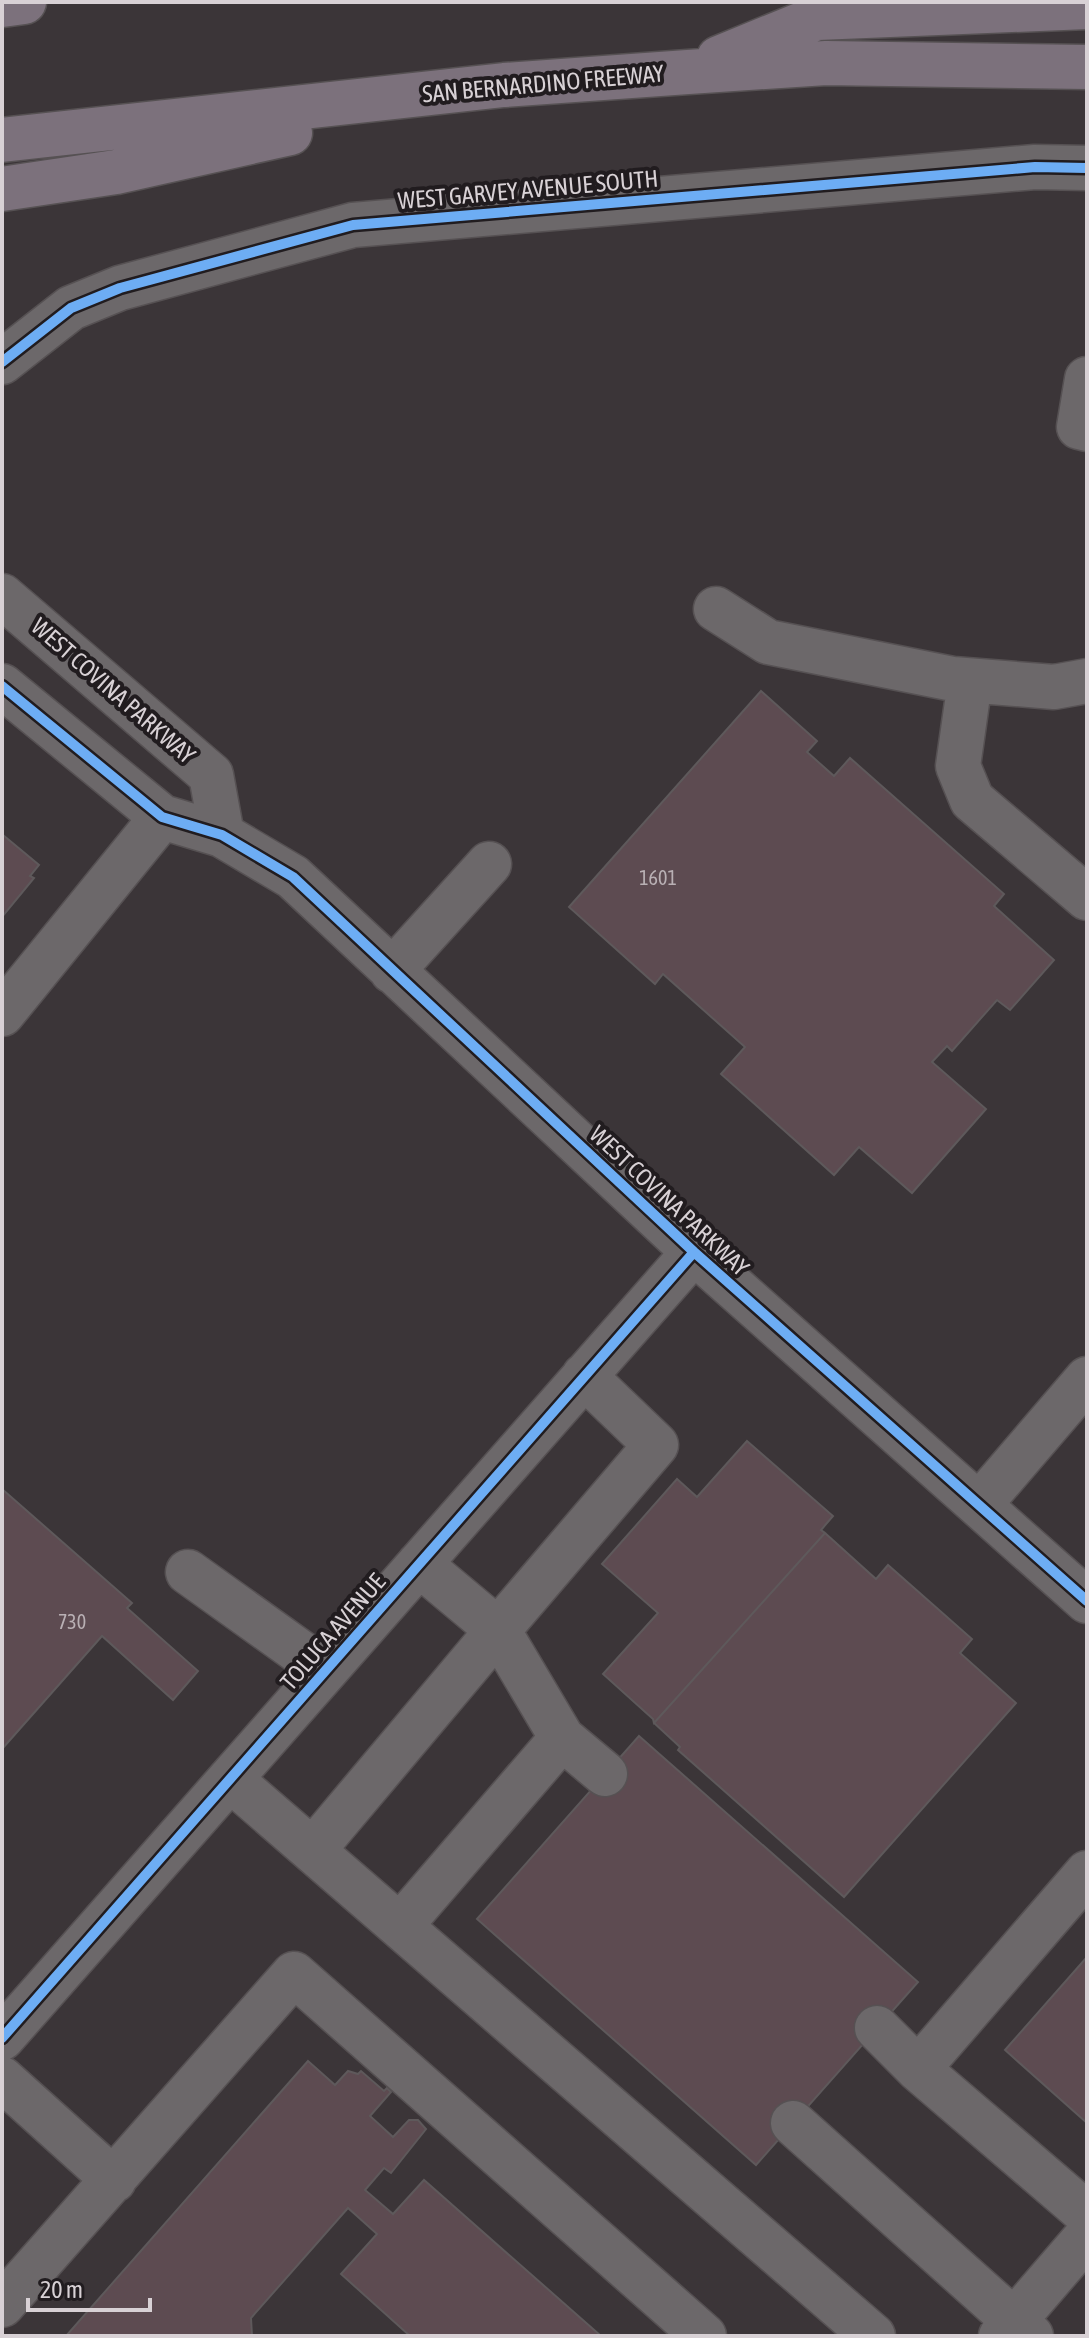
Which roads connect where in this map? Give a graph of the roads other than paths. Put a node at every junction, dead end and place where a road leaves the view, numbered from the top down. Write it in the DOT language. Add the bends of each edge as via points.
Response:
graph roads {
  1 [pos="24,2"];
  2 [pos="2,5"];
  3 [pos="1087,7"];
  4 [pos="1087,67"];
  5 [pos="688,72"];
  6 [pos="504,85"];
  7 [pos="2,140"];
  8 [pos="1087,168"];
  9 [pos="2,189"];
  10 [pos="2,362"];
  11 [pos="1087,379"];
  12 [pos="1087,429"];
  13 [pos="2,596"];
  14 [pos="716,609"];
  15 [pos="970,681"];
  16 [pos="1087,681"];
  17 [pos="2,686"];
  18 [pos="162,817"];
  19 [pos="222,835"];
  20 [pos="489,864"];
  21 [pos="1087,898"];
  22 [pos="392,971"];
  23 [pos="2,1014"];
  24 [pos="694,1252"];
  25 [pos="584,1376"];
  26 [pos="1087,1379"];
  27 [pos="979,1505"];
  28 [pos="419,1564"];
  29 [pos="188,1572"];
  30 [pos="1087,1601"];
  31 [pos="498,1630"];
  32 [pos="325,1670"];
  33 [pos="562,1738"];
  34 [pos="605,1774"];
  35 [pos="230,1779"];
  36 [pos="313,1850"];
  37 [pos="1087,1873"];
  38 [pos="400,1926"];
  39 [pos="877,2028"];
  40 [pos="2,2038"];
  41 [pos="918,2069"];
  42 [pos="2,2079"];
  43 [pos="793,2123"];
  44 [pos="114,2180"];
  45 [pos="1087,2214"];
  46 [pos="1087,2236"];
  47 [pos="2,2305"];
  48 [pos="1015,2331"];
  49 [pos="704,2336"];
  50 [pos="873,2336"];
  1 -- 2 [label="highway"];
  3 -- 5 [label="highway" via="817,18"];
  4 -- 5 [label="highway, SAN BERNARDINO FREEWAY" via="826,63"];
  5 -- 6 [label="highway, SAN BERNARDINO FREEWAY"];
  6 -- 7 [label="highway, SAN BERNARDINO FREEWAY"];
  6 -- 9 [label="highway" via="116,172"];
  8 -- 10 [label="street, WEST GARVEY AVENUE SOUTH" via="1035,167 353,225 120,288 71,308"];
  11 -- 12 [label="street" via="1079,427"];
  13 -- 19 [label="street, WEST COVINA PARKWAY" via="211,775"];
  14 -- 15 [label="street" via="768,642"];
  15 -- 16 [label="street" via="1054,687"];
  15 -- 21 [label="street" via="958,766 972,800"];
  17 -- 18 [label="street"];
  18 -- 19 [label="street"];
  18 -- 23 [label="street"];
  19 -- 22 [label="street, WEST COVINA PARKWAY" via="293,877"];
  20 -- 22 [label="street"];
  22 -- 24 [label="street, WEST COVINA PARKWAY"];
  24 -- 25 [label="street, TOLUCA AVENUE"];
  24 -- 27 [label="street, WEST COVINA PARKWAY"];
  25 -- 28 [label="street, TOLUCA AVENUE"];
  25 -- 31 [label="street" via="656,1445"];
  26 -- 27 [label="street"];
  27 -- 30 [label="street, WEST COVINA PARKWAY"];
  28 -- 31 [label="street"];
  28 -- 32 [label="street, TOLUCA AVENUE"];
  29 -- 32 [label="street"];
  31 -- 33 [label="street"];
  31 -- 36 [label="street"];
  32 -- 35 [label="street, TOLUCA AVENUE"];
  33 -- 34 [label="street"];
  33 -- 38 [label="street"];
  35 -- 36 [label="street"];
  35 -- 40 [label="street, TOLUCA AVENUE"];
  36 -- 38 [label="street"];
  37 -- 41 [label="street"];
  38 -- 50 [label="street"];
  39 -- 41 [label="street"];
  41 -- 45 [label="street"];
  42 -- 44 [label="street"];
  43 -- 48 [label="street"];
  44 -- 47 [label="street"];
  44 -- 49 [label="street" via="294,1974"];
  46 -- 48 [label="street"];
}
